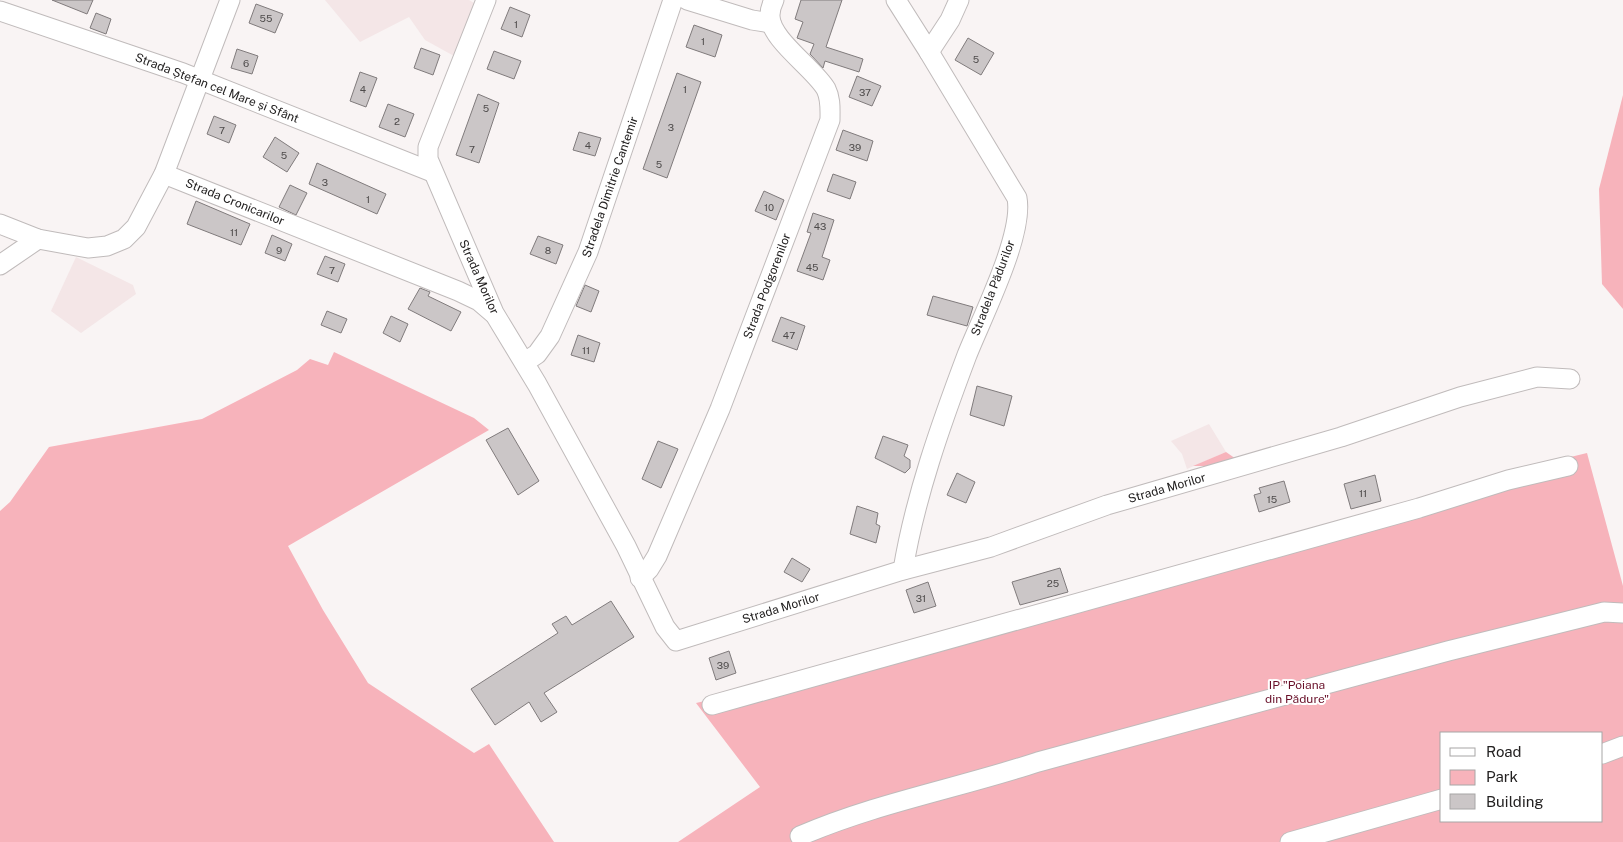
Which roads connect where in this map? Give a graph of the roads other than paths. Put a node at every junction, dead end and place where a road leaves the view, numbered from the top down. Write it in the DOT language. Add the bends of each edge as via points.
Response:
graph roads {
  1 [pos="230,0"];
  2 [pos="486,0"];
  3 [pos="673,0"];
  4 [pos="687,0"];
  5 [pos="774,0"];
  6 [pos="896,0"];
  7 [pos="959,0"];
  8 [pos="0,11"];
  9 [pos="771,23"];
  10 [pos="929,52"];
  11 [pos="200,80"];
  12 [pos="432,172"];
  13 [pos="164,174"];
  14 [pos="0,224"];
  15 [pos="38,239"];
  16 [pos="0,265"];
  17 [pos="494,314"];
  18 [pos="525,362"];
  19 [pos="1570,379"];
  20 [pos="1568,466"];
  21 [pos="903,570"];
  22 [pos="640,578"];
  23 [pos="1623,613"];
  24 [pos="712,705"];
  25 [pos="1623,746"];
  26 [pos="1603,754"];
  27 [pos="1440,801"];
  28 [pos="800,836"];
  29 [pos="1290,842"];
  1 -- 11 [label="street"];
  2 -- 12 [label="street, Strada Morilor" via="428,147"];
  3 -- 18 [label="street, Stradela Dimitrie Cantemir" via="588,252 550,336 537,354"];
  4 -- 9 [label="street"];
  5 -- 9 [label="street" via="769,14"];
  6 -- 10 [label="street, Stradela Pădurilor"];
  7 -- 10 [label="street"];
  8 -- 11 [label="street, Strada Ștefan cel Mare și Sfânt"];
  9 -- 22 [label="street, Strada Podgorenilor" via="826,89 831,104 830,120 720,409 657,556"];
  10 -- 21 [label="street, Stradela Pădurilor" via="1017,198 1019,210 1008,253 968,354 921,492"];
  11 -- 12 [label="street, Strada Ștefan cel Mare și Sfânt"];
  11 -- 13 [label="street"];
  12 -- 17 [label="street, Strada Morilor"];
  13 -- 15 [label="street" via="136,227 124,240 88,248"];
  13 -- 17 [label="street, Strada Cronicarilor" via="458,291"];
  14 -- 15 [label="street"];
  15 -- 16 [label="street"];
  17 -- 18 [label="street, Strada Morilor"];
  18 -- 22 [label="street, Strada Morilor" via="626,546"];
  19 -- 21 [label="street, Strada Morilor" via="1537,378 1460,397 1342,437 1107,505 991,546"];
  20 -- 24 [label="street" via="1508,480 1419,508"];
  21 -- 22 [label="street, Strada Morilor" via="676,642"];
  23 -- 28 [label="street" via="1604,612 1448,651 1038,762 877,809"];
  25 -- 26 [label="street"];
  27 -- 29 [label="street"];
}
